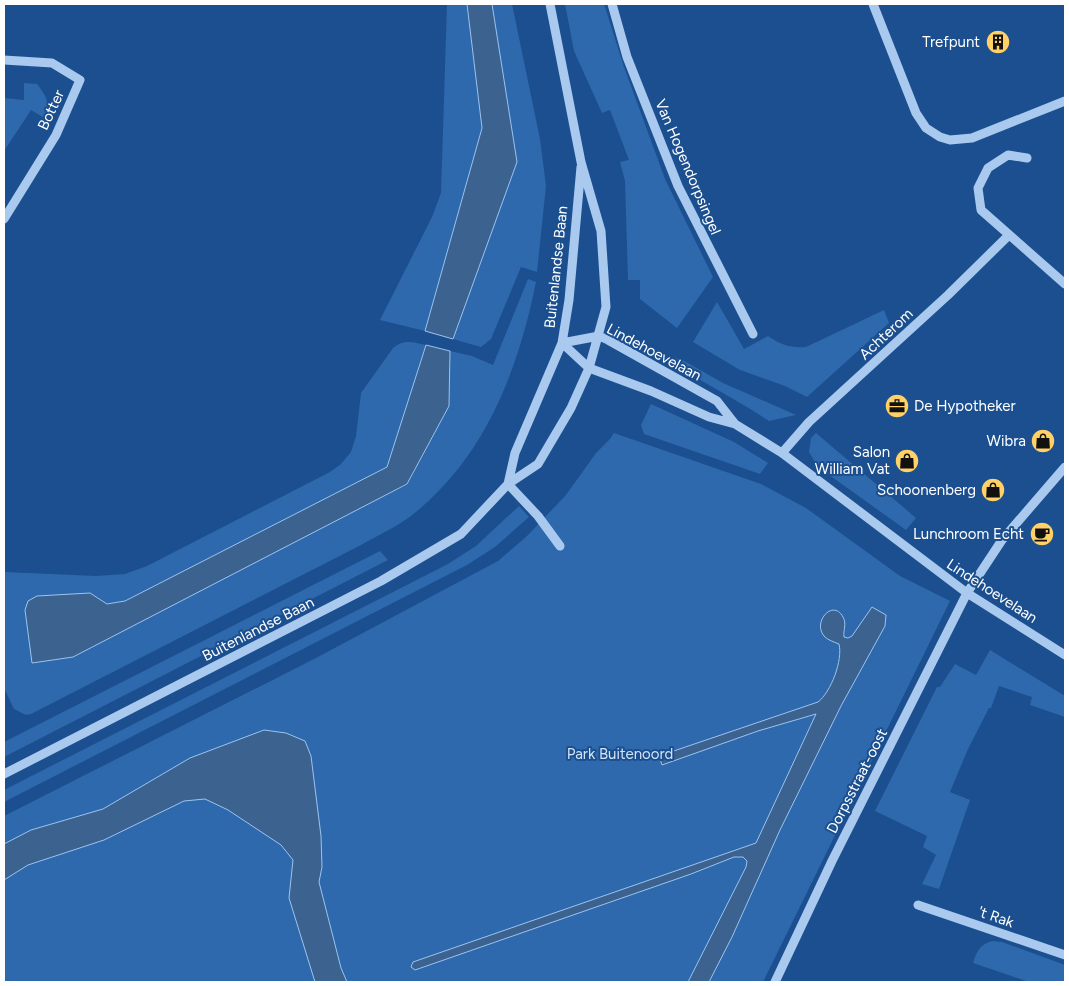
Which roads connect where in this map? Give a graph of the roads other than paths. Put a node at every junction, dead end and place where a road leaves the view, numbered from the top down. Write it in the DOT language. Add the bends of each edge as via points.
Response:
graph roads {
  1 [pos="550,4"];
  2 [pos="612,4"];
  3 [pos="873,4"];
  4 [pos="4,60"];
  5 [pos="1065,101"];
  6 [pos="1027,158"];
  7 [pos="581,162"];
  8 [pos="4,219"];
  9 [pos="1009,235"];
  10 [pos="1065,284"];
  11 [pos="753,334"];
  12 [pos="599,336"];
  13 [pos="562,343"];
  14 [pos="589,368"];
  15 [pos="735,424"];
  16 [pos="782,453"];
  17 [pos="1065,467"];
  18 [pos="508,484"];
  19 [pos="560,546"];
  20 [pos="967,593"];
  21 [pos="1065,655"];
  22 [pos="4,774"];
  23 [pos="918,905"];
  24 [pos="1065,955"];
  25 [pos="775,982"];
  1 -- 7 [label="street, Buitenlandse Baan"];
  2 -- 11 [label="street, Van Hogendorpsingel" via="627,57 678,186"];
  3 -- 5 [label="street" via="916,113 926,128 940,137 950,140 972,138"];
  4 -- 8 [label="street, Botter" via="52,64 80,80 56,136"];
  6 -- 9 [label="street" via="1008,155 988,168 978,188 981,210"];
  7 -- 12 [label="street, Buitenlandse Baan" via="601,231 606,307"];
  7 -- 13 [label="street, Buitenlandse Baan"];
  9 -- 10 [label="street"];
  9 -- 16 [label="street, Achterom" via="809,422"];
  12 -- 13 [label="street, Lindehoevelaan"];
  12 -- 14 [label="street, Buitenlandse Baan"];
  12 -- 15 [label="street, Lindehoevelaan" via="717,401"];
  13 -- 14 [label="street, Lindehoevelaan"];
  13 -- 18 [label="street, Buitenlandse Baan" via="515,453"];
  14 -- 15 [label="street, Lindehoevelaan" via="709,417"];
  14 -- 18 [label="street, Buitenlandse Baan" via="571,408 538,464"];
  15 -- 16 [label="street, Lindehoevelaan"];
  16 -- 20 [label="street, Lindehoevelaan"];
  17 -- 20 [label="street, Dorpsstraat-oost" via="1002,540"];
  18 -- 19 [label="street"];
  18 -- 22 [label="street, Buitenlandse Baan" via="461,534 381,582"];
  20 -- 21 [label="street, Lindehoevelaan"];
  20 -- 25 [label="street, Dorpsstraat-oost"];
  23 -- 24 [label="street, 't Rak"];
}
